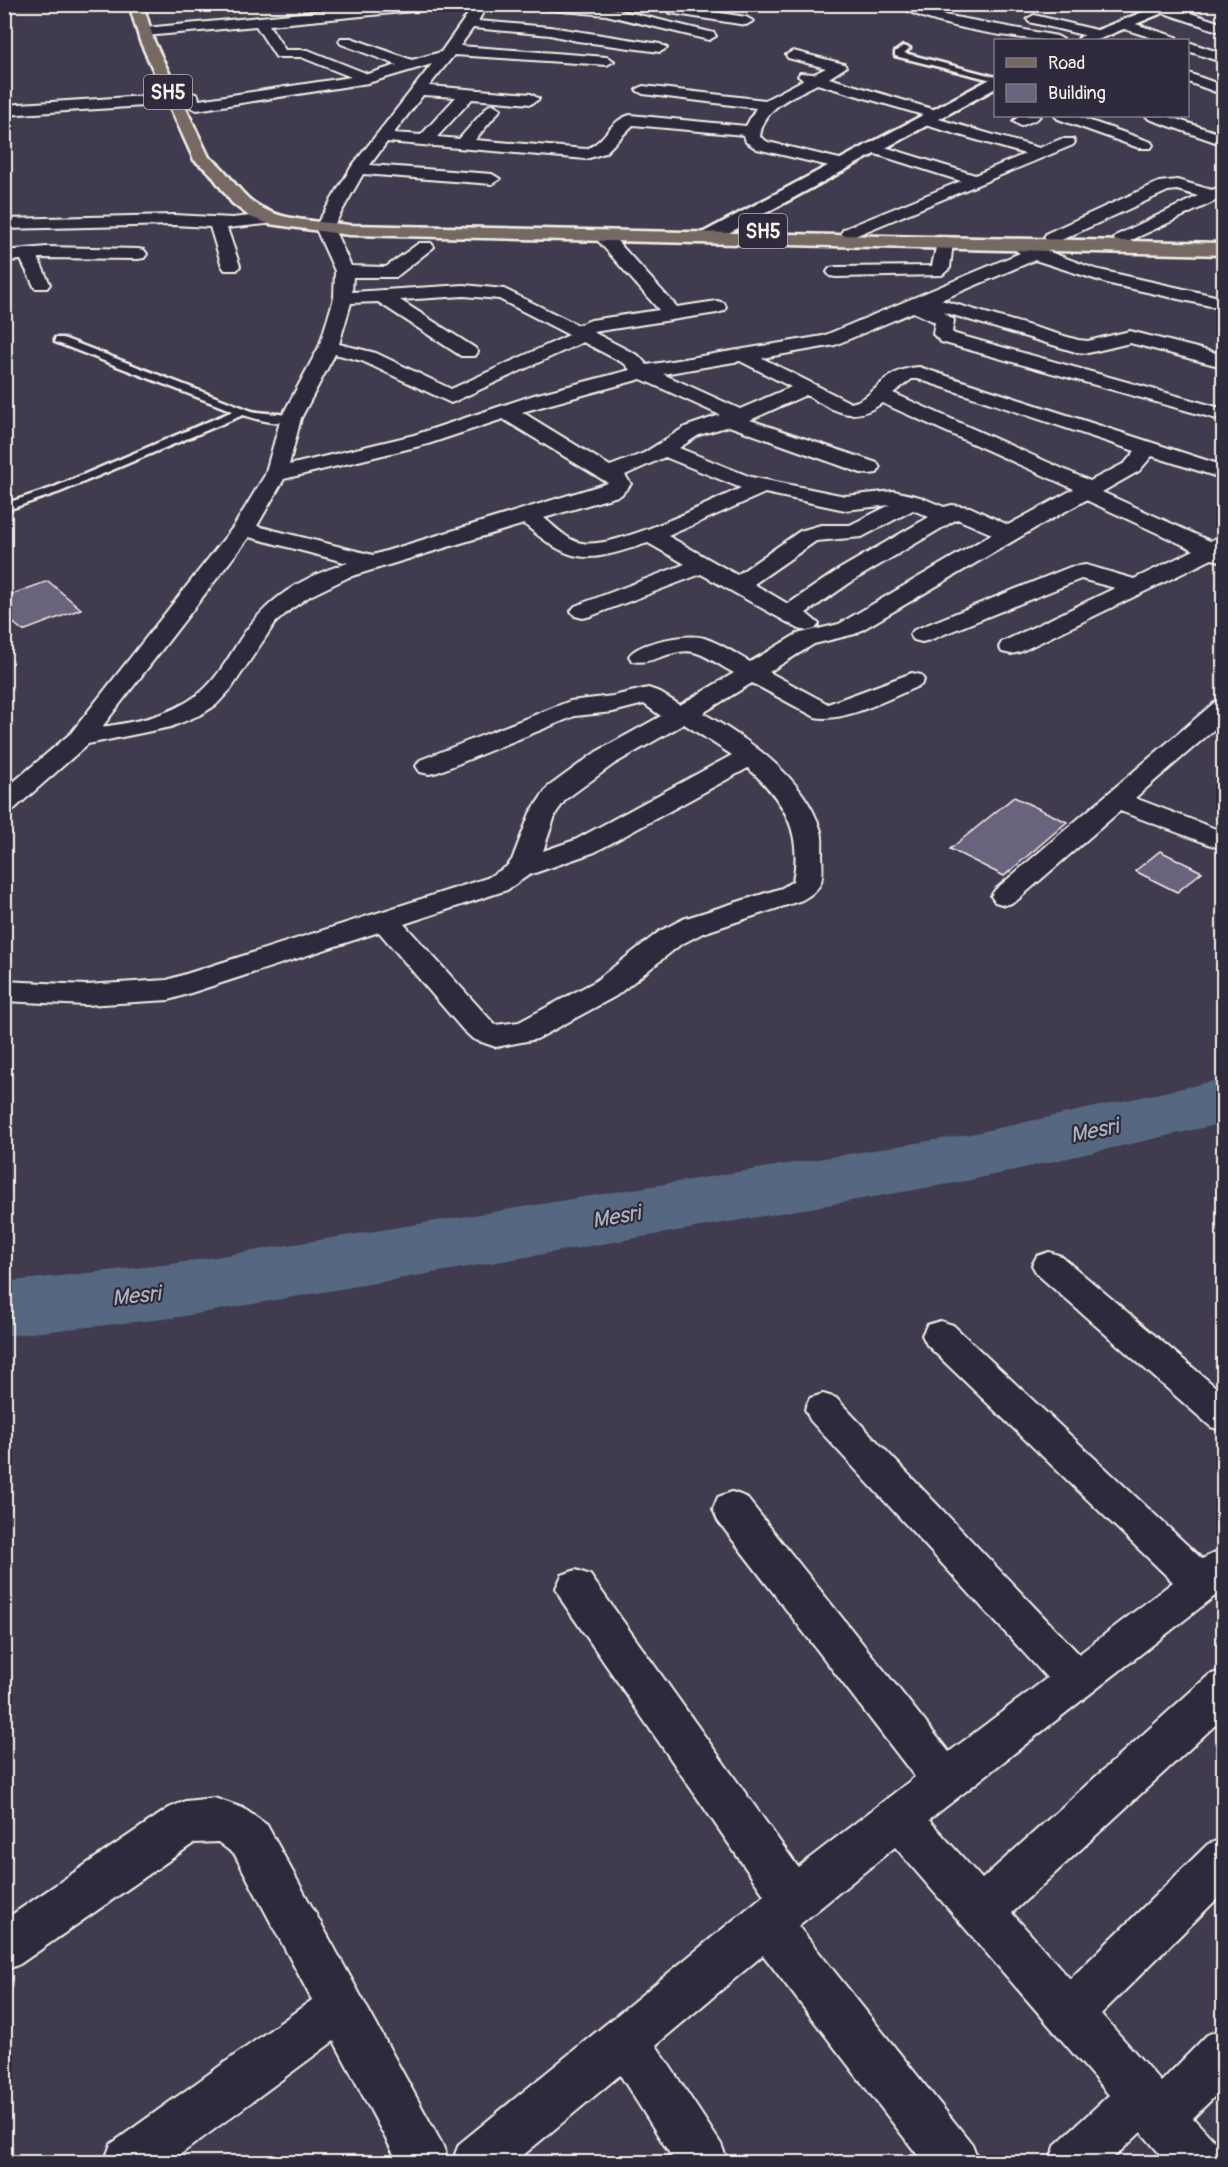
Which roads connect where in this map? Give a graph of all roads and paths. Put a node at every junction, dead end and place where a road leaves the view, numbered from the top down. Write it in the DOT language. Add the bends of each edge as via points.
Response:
graph roads {
  1 [pos="136,4"];
  2 [pos="444,4"];
  3 [pos="482,4"];
  4 [pos="531,4"];
  5 [pos="905,4"];
  6 [pos="1171,7"];
  7 [pos="160,13"];
  8 [pos="303,13"];
  9 [pos="622,14"];
  10 [pos="1021,15"];
  11 [pos="260,21"];
  12 [pos="746,21"];
  13 [pos="469,24"];
  14 [pos="966,24"];
  15 [pos="1126,25"];
  16 [pos="1224,29"];
  17 [pos="166,30"];
  18 [pos="145,32"];
  19 [pos="320,34"];
  20 [pos="709,36"];
  21 [pos="996,39"];
  22 [pos="1053,39"];
  23 [pos="1090,39"];
  24 [pos="1168,39"];
  25 [pos="346,41"];
  26 [pos="1189,46"];
  27 [pos="660,48"];
  28 [pos="906,48"];
  29 [pos="174,49"];
  30 [pos="792,55"];
  31 [pos="444,57"];
  32 [pos="1224,59"];
  33 [pos="607,61"];
  34 [pos="414,66"];
  35 [pos="459,68"];
  36 [pos="789,71"];
  37 [pos="1189,77"];
  38 [pos="186,78"];
  39 [pos="368,79"];
  40 [pos="816,79"];
  41 [pos="994,79"];
  42 [pos="994,81"];
  43 [pos="419,90"];
  44 [pos="643,90"];
  45 [pos="1224,91"];
  46 [pos="468,94"];
  47 [pos="172,99"];
  48 [pos="531,99"];
  49 [pos="767,105"];
  50 [pos="197,106"];
  51 [pos="493,109"];
  52 [pos="4,110"];
  53 [pos="928,117"];
  54 [pos="1066,117"];
  55 [pos="1157,117"];
  56 [pos="752,131"];
  57 [pos="383,137"];
  58 [pos="1224,140"];
  59 [pos="424,141"];
  60 [pos="1067,142"];
  61 [pos="462,145"];
  62 [pos="1145,145"];
  63 [pos="216,147"];
  64 [pos="872,148"];
  65 [pos="371,152"];
  66 [pos="1040,153"];
  67 [pos="498,162"];
  68 [pos="842,164"];
  69 [pos="216,169"];
  70 [pos="358,169"];
  71 [pos="492,179"];
  72 [pos="976,180"];
  73 [pos="1220,196"];
  74 [pos="245,206"];
  75 [pos="269,219"];
  76 [pos="174,220"];
  77 [pos="217,223"];
  78 [pos="7,224"];
  79 [pos="318,224"];
  80 [pos="716,233"];
  81 [pos="850,233"];
  82 [pos="602,235"];
  83 [pos="1053,237"];
  84 [pos="1123,239"];
  85 [pos="1224,241"];
  86 [pos="944,242"];
  87 [pos="1014,243"];
  88 [pos="425,247"];
  89 [pos="1224,249"];
  90 [pos="16,254"];
  91 [pos="138,254"];
  92 [pos="1034,254"];
  93 [pos="231,266"];
  94 [pos="344,271"];
  95 [pos="836,272"];
  96 [pos="41,284"];
  97 [pos="382,297"];
  98 [pos="344,298"];
  99 [pos="920,304"];
  100 [pos="1224,304"];
  101 [pos="717,307"];
  102 [pos="672,313"];
  103 [pos="580,334"];
  104 [pos="58,340"];
  105 [pos="329,347"];
  106 [pos="468,352"];
  107 [pos="744,356"];
  108 [pos="1219,360"];
  109 [pos="649,371"];
  110 [pos="806,388"];
  111 [pos="879,393"];
  112 [pos="242,411"];
  113 [pos="505,411"];
  114 [pos="1224,414"];
  115 [pos="291,418"];
  116 [pos="733,418"];
  117 [pos="1148,448"];
  118 [pos="663,449"];
  119 [pos="869,468"];
  120 [pos="1224,472"];
  121 [pos="609,474"];
  122 [pos="276,475"];
  123 [pos="762,486"];
  124 [pos="1088,490"];
  125 [pos="912,502"];
  126 [pos="4,508"];
  127 [pos="527,515"];
  128 [pos="946,516"];
  129 [pos="244,529"];
  130 [pos="1009,534"];
  131 [pos="650,535"];
  132 [pos="1210,552"];
  133 [pos="372,562"];
  134 [pos="703,565"];
  135 [pos="738,585"];
  136 [pos="1133,586"];
  137 [pos="583,611"];
  138 [pos="789,614"];
  139 [pos="823,634"];
  140 [pos="922,635"];
  141 [pos="1011,647"];
  142 [pos="641,656"];
  143 [pos="750,673"];
  144 [pos="912,680"];
  145 [pos="1224,707"];
  146 [pos="682,714"];
  147 [pos="80,738"];
  148 [pos="750,756"];
  149 [pos="429,766"];
  150 [pos="1115,799"];
  151 [pos="4,804"];
  152 [pos="1224,842"];
  153 [pos="519,869"];
  154 [pos="1005,896"];
  155 [pos="386,921"];
  156 [pos="4,991"];
  157 [pos="1048,1265"];
  158 [pos="940,1335"];
  159 [pos="823,1409"];
  160 [pos="1224,1416"];
  161 [pos="732,1509"];
  162 [pos="1212,1574"];
  163 [pos="576,1588"];
  164 [pos="1077,1681"];
  165 [pos="1224,1689"];
  166 [pos="945,1781"];
  167 [pos="898,1817"];
  168 [pos="1224,1860"];
  169 [pos="780,1911"];
  170 [pos="980,1911"];
  171 [pos="4,1948"];
  172 [pos="341,2007"];
  173 [pos="1068,2013"];
  174 [pos="625,2040"];
  175 [pos="1224,2052"];
  176 [pos="1151,2107"];
  177 [pos="129,2163"];
  178 [pos="424,2163"];
  179 [pos="477,2163"];
  180 [pos="703,2163"];
  181 [pos="954,2163"];
  182 [pos="1074,2163"];
  183 [pos="1199,2163"];
  1 -- 18 [label="main road, SH5"];
  2 -- 8 [label="street"];
  3 -- 13 [label="street"];
  4 -- 9 [label="street"];
  5 -- 14 [label="street"];
  6 -- 15 [label="street"];
  6 -- 16 [label="street"];
  7 -- 17 [label="main road, SH5"];
  8 -- 11 [label="street"];
  8 -- 19 [label="street"];
  9 -- 12 [label="street" via="681,10"];
  9 -- 20 [label="street"];
  10 -- 23 [label="street"];
  11 -- 17 [label="street"];
  11 -- 39 [label="street" via="281,54 303,53"];
  13 -- 27 [label="street" via="550,31"];
  13 -- 31 [label="street"];
  14 -- 21 [label="street"];
  14 -- 22 [label="street"];
  15 -- 23 [label="street"];
  15 -- 24 [label="street"];
  17 -- 18 [label="street"];
  17 -- 29 [label="main road, SH5"];
  18 -- 47 [label="main road, SH5"];
  25 -- 34 [label="street"];
  26 -- 32 [label="street"];
  28 -- 41 [label="lane" via="898,54"];
  30 -- 40 [label="street" via="839,67"];
  31 -- 33 [label="street"];
  31 -- 34 [label="street"];
  31 -- 35 [label="street"];
  31 -- 43 [label="street"];
  34 -- 39 [label="street"];
  36 -- 40 [label="street"];
  37 -- 45 [label="street"];
  38 -- 50 [label="main road, SH5"];
  39 -- 50 [label="street"];
  40 -- 49 [label="street"];
  40 -- 53 [label="street"];
  42 -- 53 [label="street"];
  43 -- 46 [label="street"];
  43 -- 57 [label="street"];
  44 -- 49 [label="street"];
  46 -- 48 [label="street"];
  46 -- 59 [label="street"];
  47 -- 50 [label="street"];
  47 -- 52 [label="street"];
  47 -- 69 [label="main road, SH5" via="202,160"];
  49 -- 56 [label="street" via="760,111"];
  51 -- 61 [label="street"];
  53 -- 64 [label="street"];
  53 -- 66 [label="street"];
  54 -- 62 [label="street"];
  55 -- 58 [label="street"];
  56 -- 61 [label="street" via="635,120 624,123 598,152 591,154"];
  56 -- 68 [label="street" via="752,139 763,146"];
  57 -- 59 [label="street"];
  57 -- 65 [label="street"];
  59 -- 61 [label="street"];
  60 -- 66 [label="street"];
  63 -- 69 [label="main road" via="221,158"];
  64 -- 68 [label="street"];
  64 -- 72 [label="street"];
  65 -- 67 [label="street"];
  65 -- 70 [label="street"];
  66 -- 72 [label="street"];
  68 -- 80 [label="street"];
  69 -- 74 [label="main road, SH5"];
  70 -- 71 [label="street"];
  70 -- 79 [label="street"];
  72 -- 81 [label="street"];
  73 -- 83 [label="street" via="1177,185 1165,186"];
  73 -- 84 [label="street"];
  74 -- 75 [label="main road, SH5"];
  74 -- 76 [label="street"];
  75 -- 77 [label="street"];
  75 -- 79 [label="main road, SH5"];
  76 -- 77 [label="street"];
  76 -- 78 [label="street"];
  77 -- 93 [label="street"];
  78 -- 90 [label="street"];
  79 -- 80 [label="main road, SH5"];
  79 -- 82 [label="main road, SH5" via="349,230"];
  79 -- 94 [label="street"];
  80 -- 81 [label="main road, SH5"];
  80 -- 82 [label="main road, SH5"];
  80 -- 86 [label="main road, SH5"];
  81 -- 83 [label="main road, SH5"];
  82 -- 102 [label="street"];
  83 -- 84 [label="main road, SH5"];
  84 -- 85 [label="main road, SH5"];
  86 -- 87 [label="main road, SH5"];
  86 -- 95 [label="street" via="941,268 936,271"];
  87 -- 89 [label="main road, SH5"];
  87 -- 92 [label="street"];
  88 -- 94 [label="street" via="390,273"];
  90 -- 91 [label="street"];
  90 -- 96 [label="street"];
  92 -- 99 [label="street"];
  92 -- 100 [label="street"];
  94 -- 98 [label="street"];
  97 -- 98 [label="street"];
  97 -- 103 [label="street" via="489,291 516,299"];
  97 -- 106 [label="street"];
  98 -- 105 [label="street"];
  99 -- 107 [label="street" via="828,341"];
  99 -- 108 [label="street" via="1076,346 1130,337"];
  99 -- 114 [label="street" via="945,320 942,334 948,338"];
  101 -- 102 [label="street"];
  102 -- 103 [label="street" via="591,326"];
  103 -- 105 [label="street" via="451,397 369,357"];
  103 -- 109 [label="street"];
  104 -- 112 [label="lane"];
  105 -- 115 [label="street"];
  107 -- 109 [label="street"];
  107 -- 110 [label="street"];
  109 -- 113 [label="street"];
  109 -- 116 [label="street"];
  110 -- 111 [label="street" via="856,410"];
  110 -- 116 [label="street"];
  111 -- 117 [label="street" via="902,375 919,373"];
  111 -- 124 [label="street"];
  112 -- 115 [label="lane" via="267,418"];
  112 -- 126 [label="lane"];
  113 -- 121 [label="street"];
  113 -- 122 [label="street" via="421,440"];
  115 -- 122 [label="street"];
  116 -- 118 [label="street" via="692,431"];
  116 -- 119 [label="street"];
  117 -- 120 [label="street"];
  117 -- 124 [label="street" via="1132,467"];
  118 -- 121 [label="street"];
  118 -- 123 [label="street"];
  121 -- 127 [label="street" via="618,480 617,488"];
  122 -- 129 [label="street"];
  123 -- 125 [label="street" via="845,503 894,498"];
  123 -- 131 [label="street"];
  124 -- 130 [label="street"];
  124 -- 132 [label="street"];
  125 -- 128 [label="street"];
  125 -- 135 [label="street" via="854,532 808,536"];
  127 -- 131 [label="street" via="579,550 597,550"];
  127 -- 133 [label="street"];
  128 -- 130 [label="street" via="962,512"];
  128 -- 138 [label="street"];
  129 -- 133 [label="street"];
  129 -- 147 [label="street"];
  130 -- 139 [label="street" via="847,629"];
  131 -- 134 [label="street"];
  132 -- 136 [label="street"];
  133 -- 147 [label="street" via="320,581 268,616 209,698 193,709 152,725"];
  134 -- 135 [label="street"];
  134 -- 137 [label="street"];
  135 -- 138 [label="street"];
  136 -- 140 [label="street" via="1078,572"];
  136 -- 141 [label="street"];
  138 -- 139 [label="street"];
  139 -- 143 [label="street" via="786,649"];
  142 -- 143 [label="street" via="666,647 699,644"];
  143 -- 144 [label="street" via="824,711"];
  143 -- 146 [label="street"];
  145 -- 150 [label="street"];
  146 -- 148 [label="street" via="728,738"];
  146 -- 149 [label="street" via="648,696 570,709"];
  146 -- 153 [label="street" via="605,758 557,793 543,813"];
  147 -- 151 [label="street"];
  148 -- 153 [label="street" via="585,846"];
  148 -- 155 [label="street" via="793,800 807,832 806,886 693,926 670,938 605,989 526,1032 507,1036 484,1032"];
  150 -- 152 [label="street"];
  150 -- 154 [label="street"];
  153 -- 155 [label="street" via="497,884"];
  155 -- 156 [label="street" via="169,990 118,996"];
  157 -- 160 [label="street"];
  158 -- 162 [label="street"];
  159 -- 164 [label="street"];
  161 -- 166 [label="street"];
  162 -- 164 [label="street"];
  163 -- 169 [label="street"];
  164 -- 166 [label="street"];
  165 -- 170 [label="street"];
  166 -- 167 [label="street"];
  167 -- 169 [label="street"];
  167 -- 170 [label="street"];
  168 -- 173 [label="street"];
  169 -- 174 [label="street"];
  169 -- 181 [label="street"];
  170 -- 173 [label="street"];
  171 -- 172 [label="street" via="185,1823 211,1818 234,1826 251,1840"];
  172 -- 177 [label="street"];
  172 -- 178 [label="street"];
  173 -- 176 [label="street"];
  174 -- 179 [label="street"];
  174 -- 180 [label="street"];
  175 -- 176 [label="street"];
  176 -- 182 [label="street"];
  176 -- 183 [label="street"];
}
